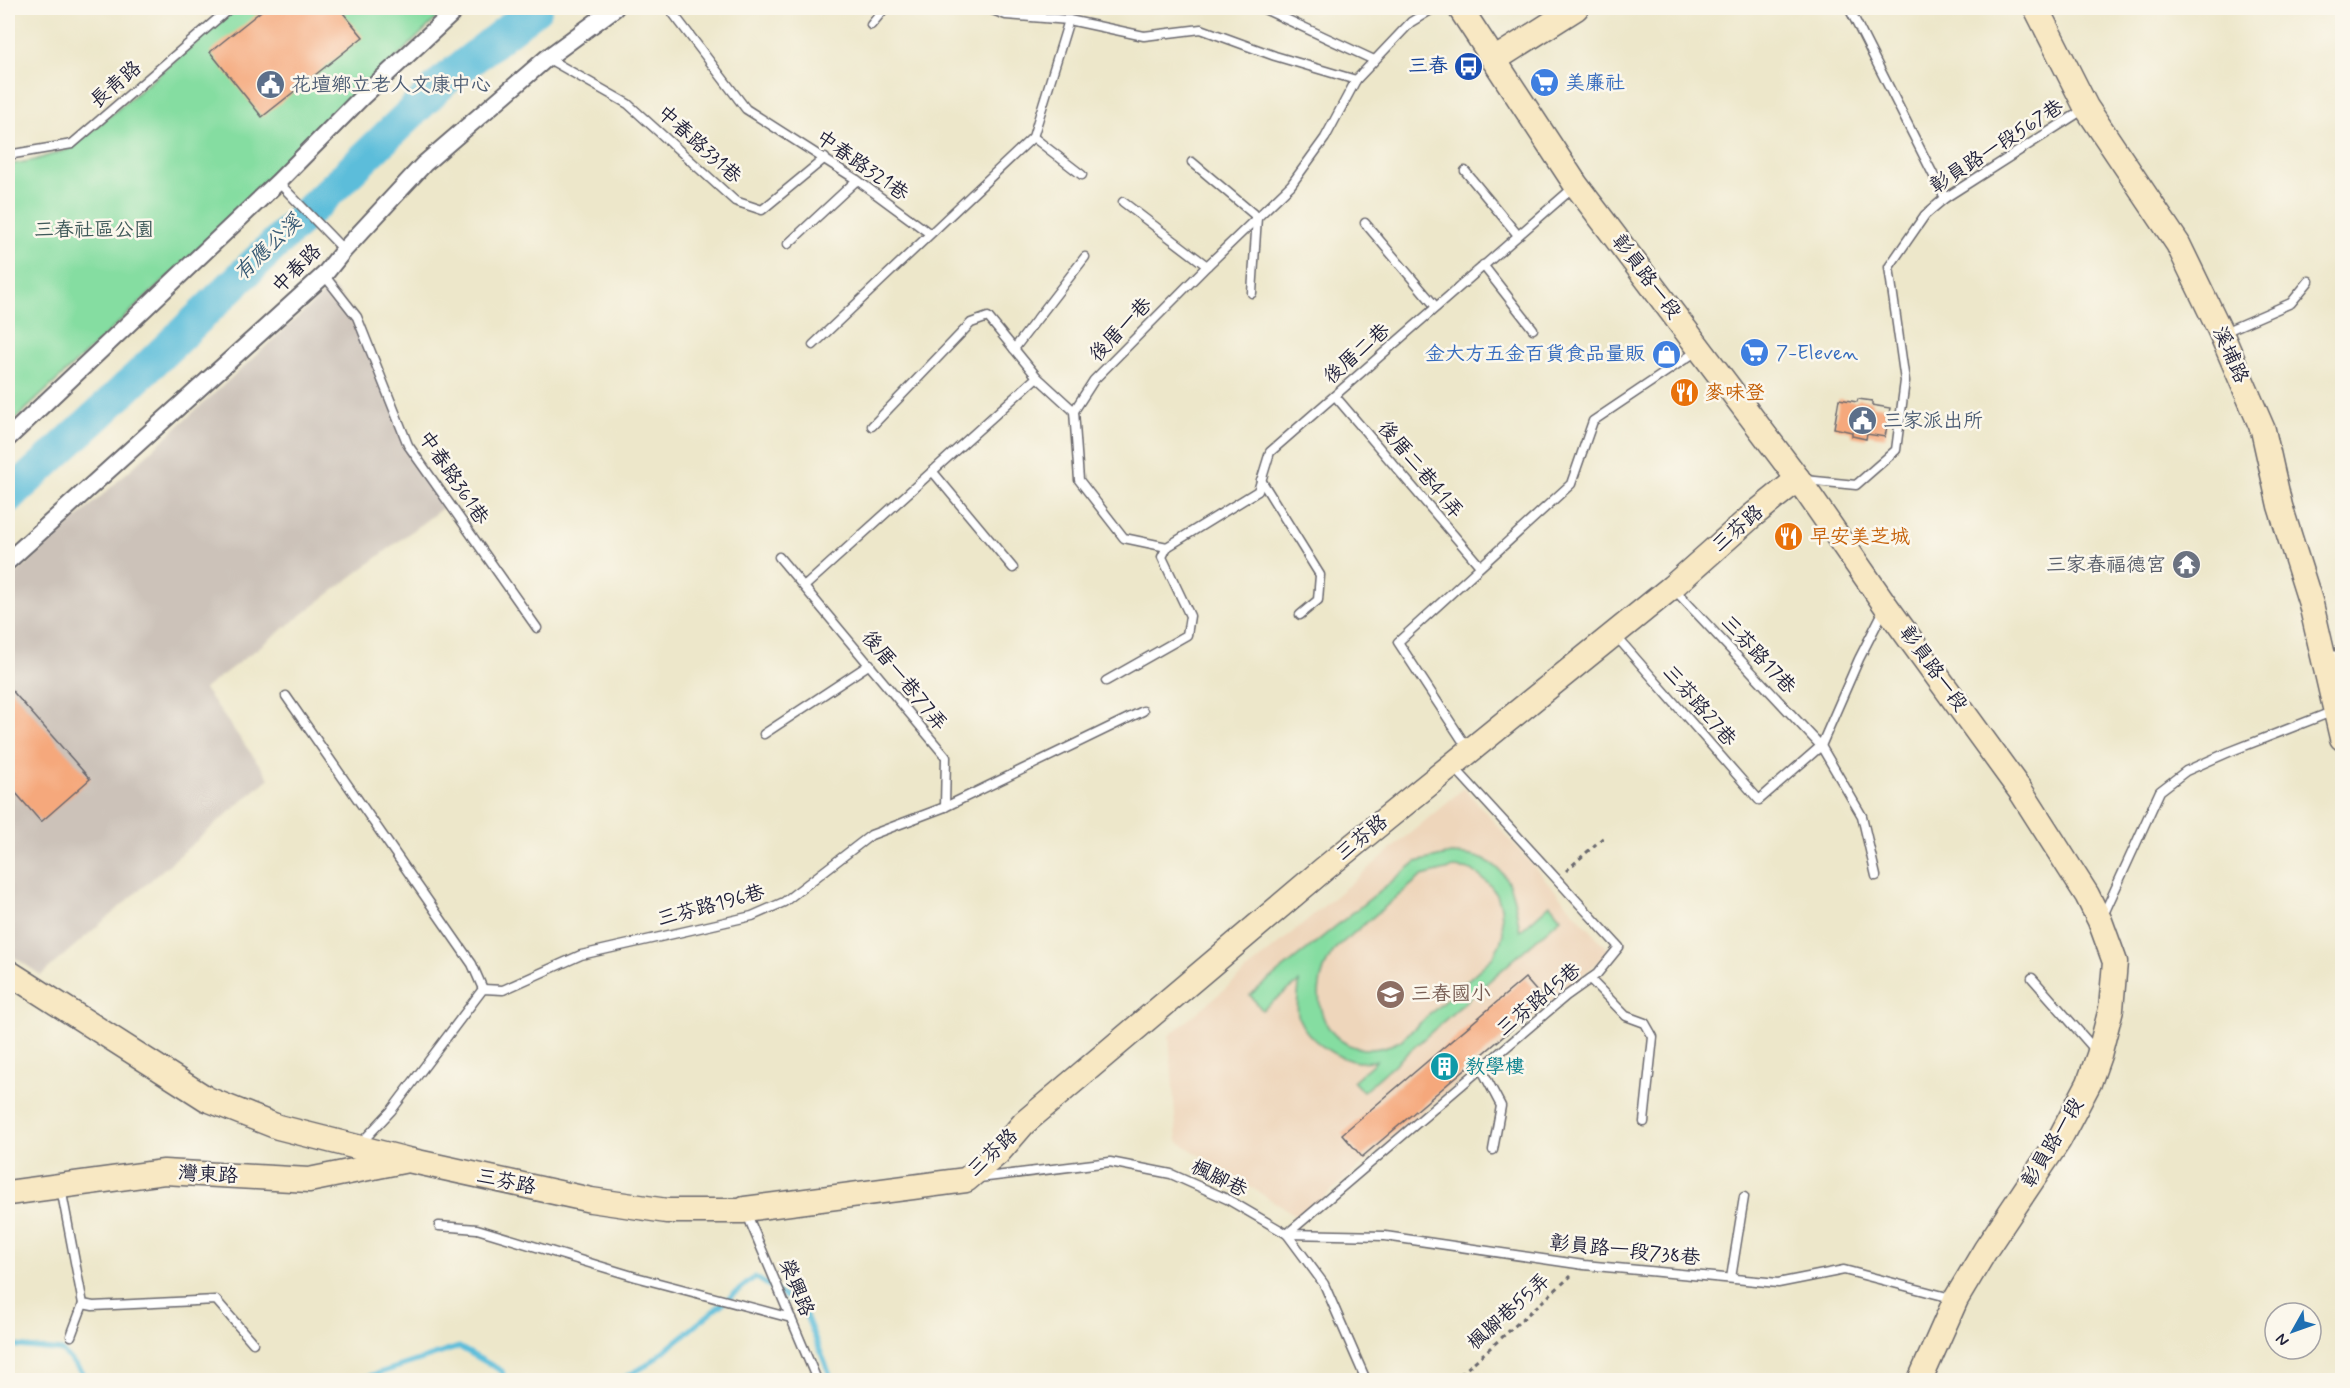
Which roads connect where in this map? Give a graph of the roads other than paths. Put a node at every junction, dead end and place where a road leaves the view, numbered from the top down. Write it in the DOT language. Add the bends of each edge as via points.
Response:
graph roads {
  1 [pos="231,8"];
  2 [pos="458,8"];
  3 [pos="615,8"];
  4 [pos="669,8"];
  5 [pos="885,8"];
  6 [pos="987,8"];
  7 [pos="1262,8"];
  8 [pos="1434,8"];
  9 [pos="1460,8"];
  10 [pos="1576,8"];
  11 [pos="1849,8"];
  12 [pos="2036,8"];
  13 [pos="1069,20"];
  14 [pos="871,25"];
  15 [pos="547,58"];
  16 [pos="1374,60"];
  17 [pos="1494,60"];
  18 [pos="1356,80"];
  19 [pos="2086,107"];
  20 [pos="1033,137"];
  21 [pos="8,155"];
  22 [pos="825,158"];
  23 [pos="1192,162"];
  24 [pos="1465,171"];
  25 [pos="1082,175"];
  26 [pos="857,180"];
  27 [pos="278,182"];
  28 [pos="1576,185"];
  29 [pos="1945,198"];
  30 [pos="1124,202"];
  31 [pos="1257,218"];
  32 [pos="1365,223"];
  33 [pos="929,233"];
  34 [pos="1517,234"];
  35 [pos="788,244"];
  36 [pos="344,250"];
  37 [pos="1085,257"];
  38 [pos="1483,265"];
  39 [pos="1207,266"];
  40 [pos="324,275"];
  41 [pos="2309,281"];
  42 [pos="1252,293"];
  43 [pos="1436,306"];
  44 [pos="1533,329"];
  45 [pos="2221,333"];
  46 [pos="813,345"];
  47 [pos="1014,349"];
  48 [pos="1700,349"];
  49 [pos="1037,377"];
  50 [pos="1335,396"];
  51 [pos="1074,411"];
  52 [pos="872,426"];
  53 [pos="8,438"];
  54 [pos="933,472"];
  55 [pos="1798,479"];
  56 [pos="1261,480"];
  57 [pos="1167,547"];
  58 [pos="779,557"];
  59 [pos="8,561"];
  60 [pos="1480,566"];
  61 [pos="1013,568"];
  62 [pos="805,586"];
  63 [pos="1672,587"];
  64 [pos="1886,606"];
  65 [pos="1300,615"];
  66 [pos="537,628"];
  67 [pos="1614,633"];
  68 [pos="2333,655"];
  69 [pos="870,664"];
  70 [pos="1106,681"];
  71 [pos="286,696"];
  72 [pos="1143,711"];
  73 [pos="2334,711"];
  74 [pos="764,734"];
  75 [pos="2343,738"];
  76 [pos="1821,746"];
  77 [pos="1461,758"];
  78 [pos="945,807"];
  79 [pos="1876,876"];
  80 [pos="2100,921"];
  81 [pos="8,972"];
  82 [pos="2031,978"];
  83 [pos="1590,979"];
  84 [pos="483,989"];
  85 [pos="2099,1055"];
  86 [pos="1482,1070"];
  87 [pos="1644,1122"];
  88 [pos="357,1147"];
  89 [pos="1493,1150"];
  90 [pos="408,1160"];
  91 [pos="966,1180"];
  92 [pos="60,1186"];
  93 [pos="8,1193"];
  94 [pos="1744,1197"];
  95 [pos="745,1209"];
  96 [pos="439,1226"];
  97 [pos="1287,1234"];
  98 [pos="1731,1278"];
  99 [pos="1956,1299"];
  100 [pos="83,1304"];
  101 [pos="791,1318"];
  102 [pos="71,1336"];
  103 [pos="253,1343"];
  104 [pos="817,1380"];
  105 [pos="1366,1380"];
  106 [pos="1920,1380"];
  1 -- 21 [label="lane, 長青路" via="72,144"];
  2 -- 27 [label="street"];
  3 -- 15 [label="street, 中春路"];
  4 -- 22 [label="lane, 中春路321巷" via="746,109"];
  5 -- 14 [label="lane"];
  6 -- 13 [label="lane" via="1006,15"];
  7 -- 16 [label="lane"];
  8 -- 16 [label="lane, 後厝一巷" via="1411,22"];
  9 -- 17 [label="street, 彰員路一段"];
  10 -- 17 [label="street"];
  11 -- 29 [label="lane"];
  12 -- 19 [label="street, 溪埔路"];
  13 -- 18 [label="lane" via="1144,36 1201,29"];
  13 -- 20 [label="lane"];
  15 -- 22 [label="lane, 中春路331巷" via="628,104 735,201 762,210"];
  15 -- 36 [label="street, 中春路" via="424,164"];
  16 -- 18 [label="lane, 後厝一巷"];
  17 -- 28 [label="street, 彰員路一段"];
  18 -- 31 [label="lane, 後厝一巷" via="1325,138 1291,185"];
  19 -- 29 [label="lane, 彰員路一段567巷"];
  19 -- 45 [label="street, 溪埔路" via="2178,244"];
  20 -- 25 [label="lane"];
  20 -- 33 [label="lane"];
  22 -- 26 [label="lane, 中春路321巷"];
  23 -- 31 [label="lane"];
  24 -- 34 [label="lane"];
  26 -- 33 [label="lane, 中春路321巷"];
  26 -- 35 [label="lane"];
  27 -- 36 [label="lane"];
  27 -- 53 [label="street"];
  28 -- 34 [label="lane, 後厝二巷"];
  28 -- 48 [label="street, 彰員路一段"];
  29 -- 55 [label="lane, 彰員路一段567巷" via="1925,216 1889,267 1905,381 1896,450 1856,485"];
  30 -- 39 [label="lane"];
  31 -- 39 [label="lane, 後厝一巷"];
  31 -- 42 [label="lane"];
  32 -- 43 [label="lane"];
  33 -- 46 [label="lane"];
  34 -- 38 [label="lane, 後厝二巷"];
  36 -- 40 [label="street, 中春路"];
  37 -- 47 [label="lane"];
  38 -- 43 [label="lane, 後厝二巷"];
  38 -- 44 [label="lane"];
  39 -- 51 [label="lane, 後厝一巷" via="1094,380"];
  40 -- 59 [label="street, 中春路"];
  40 -- 66 [label="lane, 中春路361巷" via="357,317 408,445"];
  41 -- 45 [label="lane" via="2291,303"];
  43 -- 50 [label="lane, 後厝二巷"];
  45 -- 68 [label="street, 溪埔路" via="2263,430 2280,506 2311,604"];
  47 -- 49 [label="lane"];
  47 -- 52 [label="lane" via="988,317 971,323"];
  48 -- 55 [label="street, 彰員路一段"];
  48 -- 60 [label="lane" via="1593,421 1570,484"];
  49 -- 51 [label="lane"];
  49 -- 54 [label="lane"];
  50 -- 56 [label="lane, 後厝二巷" via="1270,452"];
  50 -- 60 [label="lane, 後厝二巷41弄"];
  51 -- 57 [label="lane" via="1079,480 1124,537"];
  54 -- 61 [label="lane"];
  54 -- 62 [label="lane"];
  55 -- 63 [label="street, 三芬路"];
  55 -- 64 [label="street, 彰員路一段"];
  56 -- 57 [label="lane, 後厝二巷" via="1258,490"];
  56 -- 65 [label="lane" via="1320,575 1318,600"];
  57 -- 70 [label="lane" via="1162,557 1191,616 1187,635"];
  58 -- 62 [label="lane, 後厝一巷77弄"];
  60 -- 77 [label="lane, 三芬路45巷" via="1398,642"];
  62 -- 69 [label="lane, 後厝一巷77弄"];
  63 -- 67 [label="street, 三芬路"];
  63 -- 76 [label="lane, 三芬路17巷"];
  64 -- 76 [label="lane" via="1858,659"];
  64 -- 80 [label="street, 彰員路一段" via="2022,793"];
  67 -- 76 [label="lane, 三芬路27巷" via="1759,800"];
  67 -- 77 [label="street, 三芬路"];
  68 -- 73 [label="street, 溪埔路"];
  69 -- 74 [label="lane"];
  69 -- 78 [label="lane, 後厝一巷77弄" via="946,757"];
  71 -- 84 [label="lane" via="472,964"];
  72 -- 78 [label="lane, 三芬路196巷"];
  73 -- 75 [label="street, 溪埔路"];
  73 -- 80 [label="lane" via="2186,771 2160,791"];
  76 -- 79 [label="lane, 三芬路17巷" via="1862,816"];
  77 -- 83 [label="lane, 三芬路45巷" via="1558,879 1619,947"];
  77 -- 91 [label="street, 三芬路" via="1024,1123 998,1153"];
  78 -- 84 [label="lane, 三芬路196巷" via="871,834 784,902 752,916 581,955 503,990"];
  80 -- 85 [label="street, 彰員路一段" via="2115,962 2111,1009"];
  81 -- 88 [label="street, 三芬路" via="207,1099 278,1127"];
  82 -- 85 [label="lane"];
  83 -- 86 [label="lane, 三芬路45巷"];
  83 -- 87 [label="lane" via="1626,1016 1645,1023 1653,1037"];
  84 -- 88 [label="lane" via="391,1111"];
  85 -- 99 [label="street, 彰員路一段" via="2059,1140"];
  86 -- 89 [label="lane" via="1501,1106"];
  86 -- 97 [label="lane, 三芬路45巷"];
  88 -- 90 [label="street, 三芬路"];
  90 -- 92 [label="street, 灣東路" via="309,1180 164,1172"];
  90 -- 95 [label="street, 三芬路" via="591,1200 668,1211"];
  91 -- 95 [label="street, 三芬路"];
  91 -- 97 [label="lane, 楓腳巷" via="1110,1162 1171,1174 1227,1199"];
  92 -- 93 [label="street, 灣東路"];
  92 -- 100 [label="lane"];
  94 -- 98 [label="lane"];
  95 -- 101 [label="lane, 榮興路"];
  96 -- 101 [label="lane" via="477,1229"];
  97 -- 98 [label="lane, 彰員路一段738巷" via="1385,1236 1584,1265"];
  97 -- 105 [label="lane, 楓腳巷" via="1324,1284"];
  98 -- 99 [label="lane, 彰員路一段738巷" via="1778,1283 1844,1270"];
  99 -- 106 [label="street, 彰員路一段"];
  100 -- 102 [label="lane"];
  100 -- 103 [label="lane" via="216,1300"];
  101 -- 104 [label="lane, 榮興路"];
}
